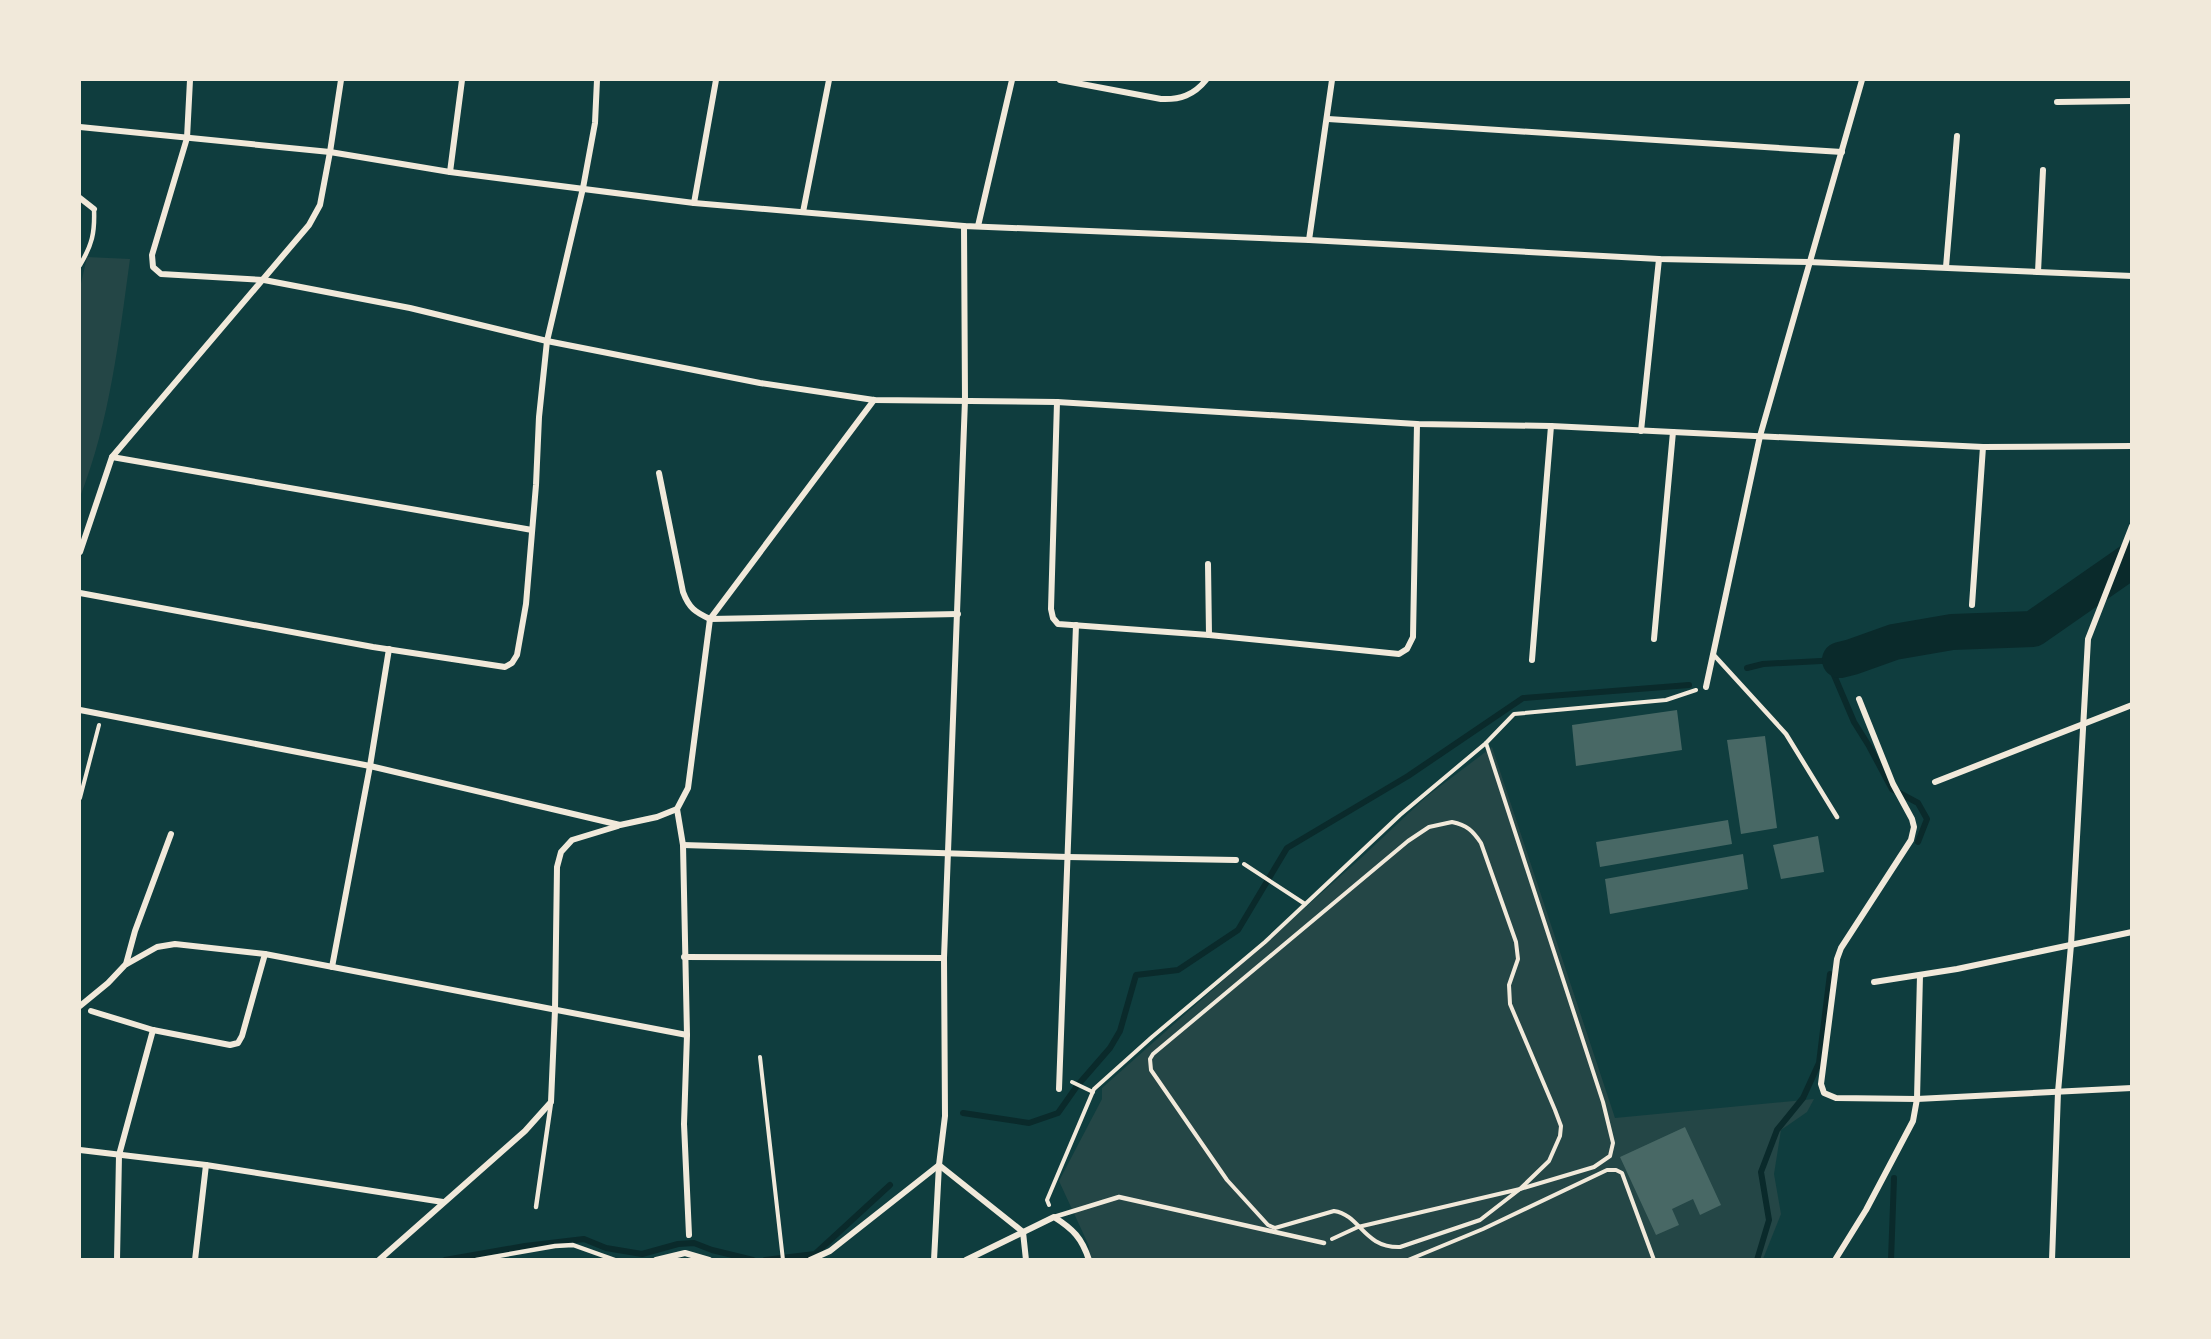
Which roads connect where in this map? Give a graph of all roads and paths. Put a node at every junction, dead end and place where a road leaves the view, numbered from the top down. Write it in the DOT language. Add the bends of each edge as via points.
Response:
graph roads {
  1 [pos="190,80"];
  2 [pos="341,80"];
  3 [pos="462,80"];
  4 [pos="597,80"];
  5 [pos="716,80"];
  6 [pos="829,80"];
  7 [pos="1012,80"];
  8 [pos="1060,80"];
  9 [pos="1206,80"];
  10 [pos="1332,80"];
  11 [pos="1862,80"];
  12 [pos="2132,101"];
  13 [pos="2057,102"];
  14 [pos="1328,119"];
  15 [pos="80,128"];
  16 [pos="1957,136"];
  17 [pos="186,138"];
  18 [pos="330,152"];
  19 [pos="1842,152"];
  20 [pos="2043,170"];
  21 [pos="450,172"];
  22 [pos="583,188"];
  23 [pos="80,198"];
  24 [pos="694,203"];
  25 [pos="93,209"];
  26 [pos="803,212"];
  27 [pos="964,226"];
  28 [pos="978,226"];
  29 [pos="1309,240"];
  30 [pos="1659,259"];
  31 [pos="1809,262"];
  32 [pos="80,265"];
  33 [pos="1946,267"];
  34 [pos="2038,272"];
  35 [pos="2132,276"];
  36 [pos="264,280"];
  37 [pos="547,341"];
  38 [pos="874,400"];
  39 [pos="965,400"];
  40 [pos="1057,402"];
  41 [pos="1417,424"];
  42 [pos="1551,426"];
  43 [pos="1641,431"];
  44 [pos="1674,432"];
  45 [pos="1760,436"];
  46 [pos="2132,446"];
  47 [pos="1983,447"];
  48 [pos="112,457"];
  49 [pos="659,473"];
  50 [pos="2132,526"];
  51 [pos="532,530"];
  52 [pos="80,552"];
  53 [pos="1208,564"];
  54 [pos="80,593"];
  55 [pos="1972,605"];
  56 [pos="958,614"];
  57 [pos="710,619"];
  58 [pos="1076,626"];
  59 [pos="1209,635"];
  60 [pos="1654,639"];
  61 [pos="389,649"];
  62 [pos="1713,654"];
  63 [pos="1532,660"];
  64 [pos="1706,687"];
  65 [pos="1859,699"];
  66 [pos="2132,705"];
  67 [pos="80,710"];
  68 [pos="101,715"];
  69 [pos="2084,723"];
  70 [pos="1486,743"];
  71 [pos="370,766"];
  72 [pos="1935,782"];
  73 [pos="80,798"];
  74 [pos="677,809"];
  75 [pos="1837,817"];
  76 [pos="621,825"];
  77 [pos="171,834"];
  78 [pos="683,845"];
  79 [pos="948,852"];
  80 [pos="1068,857"];
  81 [pos="1236,860"];
  82 [pos="1252,869"];
  83 [pos="1305,904"];
  84 [pos="2132,932"];
  85 [pos="2071,945"];
  86 [pos="265,954"];
  87 [pos="684,957"];
  88 [pos="944,958"];
  89 [pos="125,965"];
  90 [pos="332,967"];
  91 [pos="1920,975"];
  92 [pos="1874,982"];
  93 [pos="80,1006"];
  94 [pos="555,1010"];
  95 [pos="91,1011"];
  96 [pos="153,1030"];
  97 [pos="687,1035"];
  98 [pos="760,1057"];
  99 [pos="1071,1082"];
  100 [pos="2132,1088"];
  101 [pos="1059,1089"];
  102 [pos="1093,1092"];
  103 [pos="2058,1092"];
  104 [pos="1917,1099"];
  105 [pos="551,1102"];
  106 [pos="80,1150"];
  107 [pos="119,1155"];
  108 [pos="206,1165"];
  109 [pos="939,1165"];
  110 [pos="1520,1189"];
  111 [pos="443,1202"];
  112 [pos="536,1207"];
  113 [pos="1054,1217"];
  114 [pos="1480,1220"];
  115 [pos="1358,1227"];
  116 [pos="1483,1228"];
  117 [pos="1023,1232"];
  118 [pos="689,1235"];
  119 [pos="1324,1243"];
  120 [pos="117,1260"];
  121 [pos="195,1260"];
  122 [pos="379,1260"];
  123 [pos="476,1260"];
  124 [pos="615,1260"];
  125 [pos="656,1260"];
  126 [pos="709,1260"];
  127 [pos="783,1260"];
  128 [pos="810,1260"];
  129 [pos="934,1260"];
  130 [pos="966,1260"];
  131 [pos="1026,1260"];
  132 [pos="1089,1260"];
  133 [pos="1408,1260"];
  134 [pos="1654,1260"];
  135 [pos="1835,1260"];
  136 [pos="2052,1260"];
  1 -- 17 [label="street"];
  2 -- 18 [label="street"];
  3 -- 21 [label="street"];
  4 -- 22 [label="street" via="595,123"];
  5 -- 24 [label="street"];
  6 -- 26 [label="street"];
  7 -- 28 [label="street"];
  8 -- 9 [label="street" via="1178,100 1194,93"];
  10 -- 14 [label="street"];
  11 -- 19 [label="street"];
  12 -- 13 [label="street"];
  14 -- 19 [label="street"];
  14 -- 29 [label="street"];
  15 -- 17 [label="street"];
  16 -- 33 [label="street"];
  17 -- 18 [label="street"];
  17 -- 36 [label="street" via="152,255 153,267 162,274"];
  18 -- 21 [label="street"];
  18 -- 36 [label="street" via="315,215"];
  19 -- 31 [label="street"];
  20 -- 34 [label="street"];
  21 -- 22 [label="street"];
  22 -- 24 [label="street"];
  22 -- 37 [label="street"];
  23 -- 25 [label="street"];
  24 -- 26 [label="street"];
  25 -- 32 [label="lane" via="90,247"];
  26 -- 27 [label="street"];
  27 -- 28 [label="street"];
  27 -- 39 [label="street"];
  28 -- 29 [label="street"];
  29 -- 30 [label="street"];
  30 -- 31 [label="street"];
  30 -- 43 [label="street"];
  31 -- 33 [label="street"];
  31 -- 45 [label="street"];
  33 -- 34 [label="street"];
  34 -- 35 [label="street"];
  36 -- 37 [label="street" via="410,308"];
  36 -- 48 [label="street"];
  37 -- 38 [label="street" via="760,383"];
  37 -- 51 [label="street"];
  38 -- 39 [label="street"];
  38 -- 57 [label="street"];
  39 -- 40 [label="street"];
  39 -- 56 [label="street"];
  40 -- 41 [label="street"];
  40 -- 58 [label="street" via="1051,598 1053,618 1058,624"];
  41 -- 42 [label="street"];
  41 -- 59 [label="street" via="1413,637 1407,649 1399,654"];
  42 -- 43 [label="street"];
  42 -- 63 [label="street"];
  43 -- 44 [label="street"];
  44 -- 45 [label="street"];
  44 -- 60 [label="street"];
  45 -- 47 [label="street"];
  45 -- 62 [label="street"];
  46 -- 47 [label="street"];
  47 -- 55 [label="street"];
  48 -- 51 [label="street"];
  48 -- 52 [label="street"];
  49 -- 57 [label="street" via="687,604"];
  50 -- 69 [label="street" via="2088,639"];
  51 -- 61 [label="street" via="526,604 517,656 512,663 505,667"];
  53 -- 59 [label="street"];
  54 -- 61 [label="street"];
  56 -- 57 [label="street"];
  56 -- 79 [label="street"];
  57 -- 74 [label="street" via="688,788"];
  58 -- 59 [label="street"];
  58 -- 80 [label="street"];
  61 -- 71 [label="street"];
  62 -- 64 [label="street"];
  62 -- 75 [label="lane" via="1786,734"];
  64 -- 70 [label="path" via="1666,700 1514,714"];
  65 -- 104 [label="street" via="1914,827 1911,840 1838,959 1821,1084 1824,1093 1836,1098"];
  66 -- 69 [label="street"];
  67 -- 68 [label="street"];
  68 -- 71 [label="street"];
  68 -- 73 [label="path"];
  69 -- 72 [label="street"];
  69 -- 85 [label="street"];
  70 -- 83 [label="path" via="1400,815"];
  70 -- 110 [label="path" via="1613,1143 1610,1156 1594,1167"];
  71 -- 76 [label="street"];
  71 -- 90 [label="street"];
  74 -- 76 [label="street"];
  74 -- 78 [label="street"];
  76 -- 94 [label="street" via="572,840 561,852 556,867"];
  77 -- 89 [label="street"];
  78 -- 79 [label="street"];
  78 -- 87 [label="street"];
  79 -- 80 [label="street"];
  79 -- 88 [label="street"];
  80 -- 81 [label="street"];
  80 -- 101 [label="street"];
  82 -- 83 [label="path"];
  83 -- 102 [label="path"];
  84 -- 85 [label="street"];
  85 -- 91 [label="street"];
  85 -- 103 [label="street"];
  86 -- 89 [label="street" via="175,944 157,948"];
  86 -- 90 [label="street"];
  86 -- 96 [label="street" via="238,1043 230,1045"];
  87 -- 88 [label="street"];
  87 -- 97 [label="street"];
  88 -- 109 [label="street" via="945,1116"];
  89 -- 93 [label="street"];
  90 -- 94 [label="street"];
  91 -- 92 [label="street"];
  91 -- 104 [label="street"];
  94 -- 97 [label="street"];
  94 -- 105 [label="street"];
  95 -- 96 [label="street"];
  96 -- 107 [label="street"];
  97 -- 118 [label="street" via="684,1124"];
  98 -- 127 [label="path"];
  99 -- 102 [label="path"];
  100 -- 103 [label="street"];
  102 -- 113 [label="path" via="1047,1200"];
  103 -- 104 [label="street"];
  103 -- 136 [label="street"];
  104 -- 135 [label="street" via="1913,1121"];
  105 -- 111 [label="street" via="525,1131"];
  105 -- 112 [label="lane"];
  106 -- 107 [label="street"];
  107 -- 108 [label="street"];
  107 -- 120 [label="street"];
  108 -- 111 [label="street"];
  108 -- 121 [label="street"];
  109 -- 117 [label="street"];
  109 -- 128 [label="street" via="830,1251"];
  109 -- 129 [label="street"];
  110 -- 114 [label="path"];
  110 -- 115 [label="path"];
  110 -- 115 [label="path" via="1549,1161 1561,1126 1510,1004 1509,986 1518,959 1516,942 1481,843 1464,825 1452,822 1429,827 1408,841 1150,1059 1151,1070 1227,1180 1268,1225 1275,1228 1342,1212"];
  111 -- 122 [label="street"];
  113 -- 117 [label="street"];
  113 -- 119 [label="lane" via="1119,1197"];
  113 -- 132 [label="street" via="1080,1238"];
  114 -- 115 [label="path" via="1400,1247 1381,1245"];
  114 -- 116 [label="path"];
  115 -- 119 [label="path"];
  116 -- 133 [label="path"];
  116 -- 134 [label="path" via="1607,1170 1616,1170 1622,1173"];
  117 -- 130 [label="street"];
  117 -- 131 [label="street"];
  123 -- 124 [label="lane" via="573,1245"];
  125 -- 126 [label="street" via="684,1253"];
}
